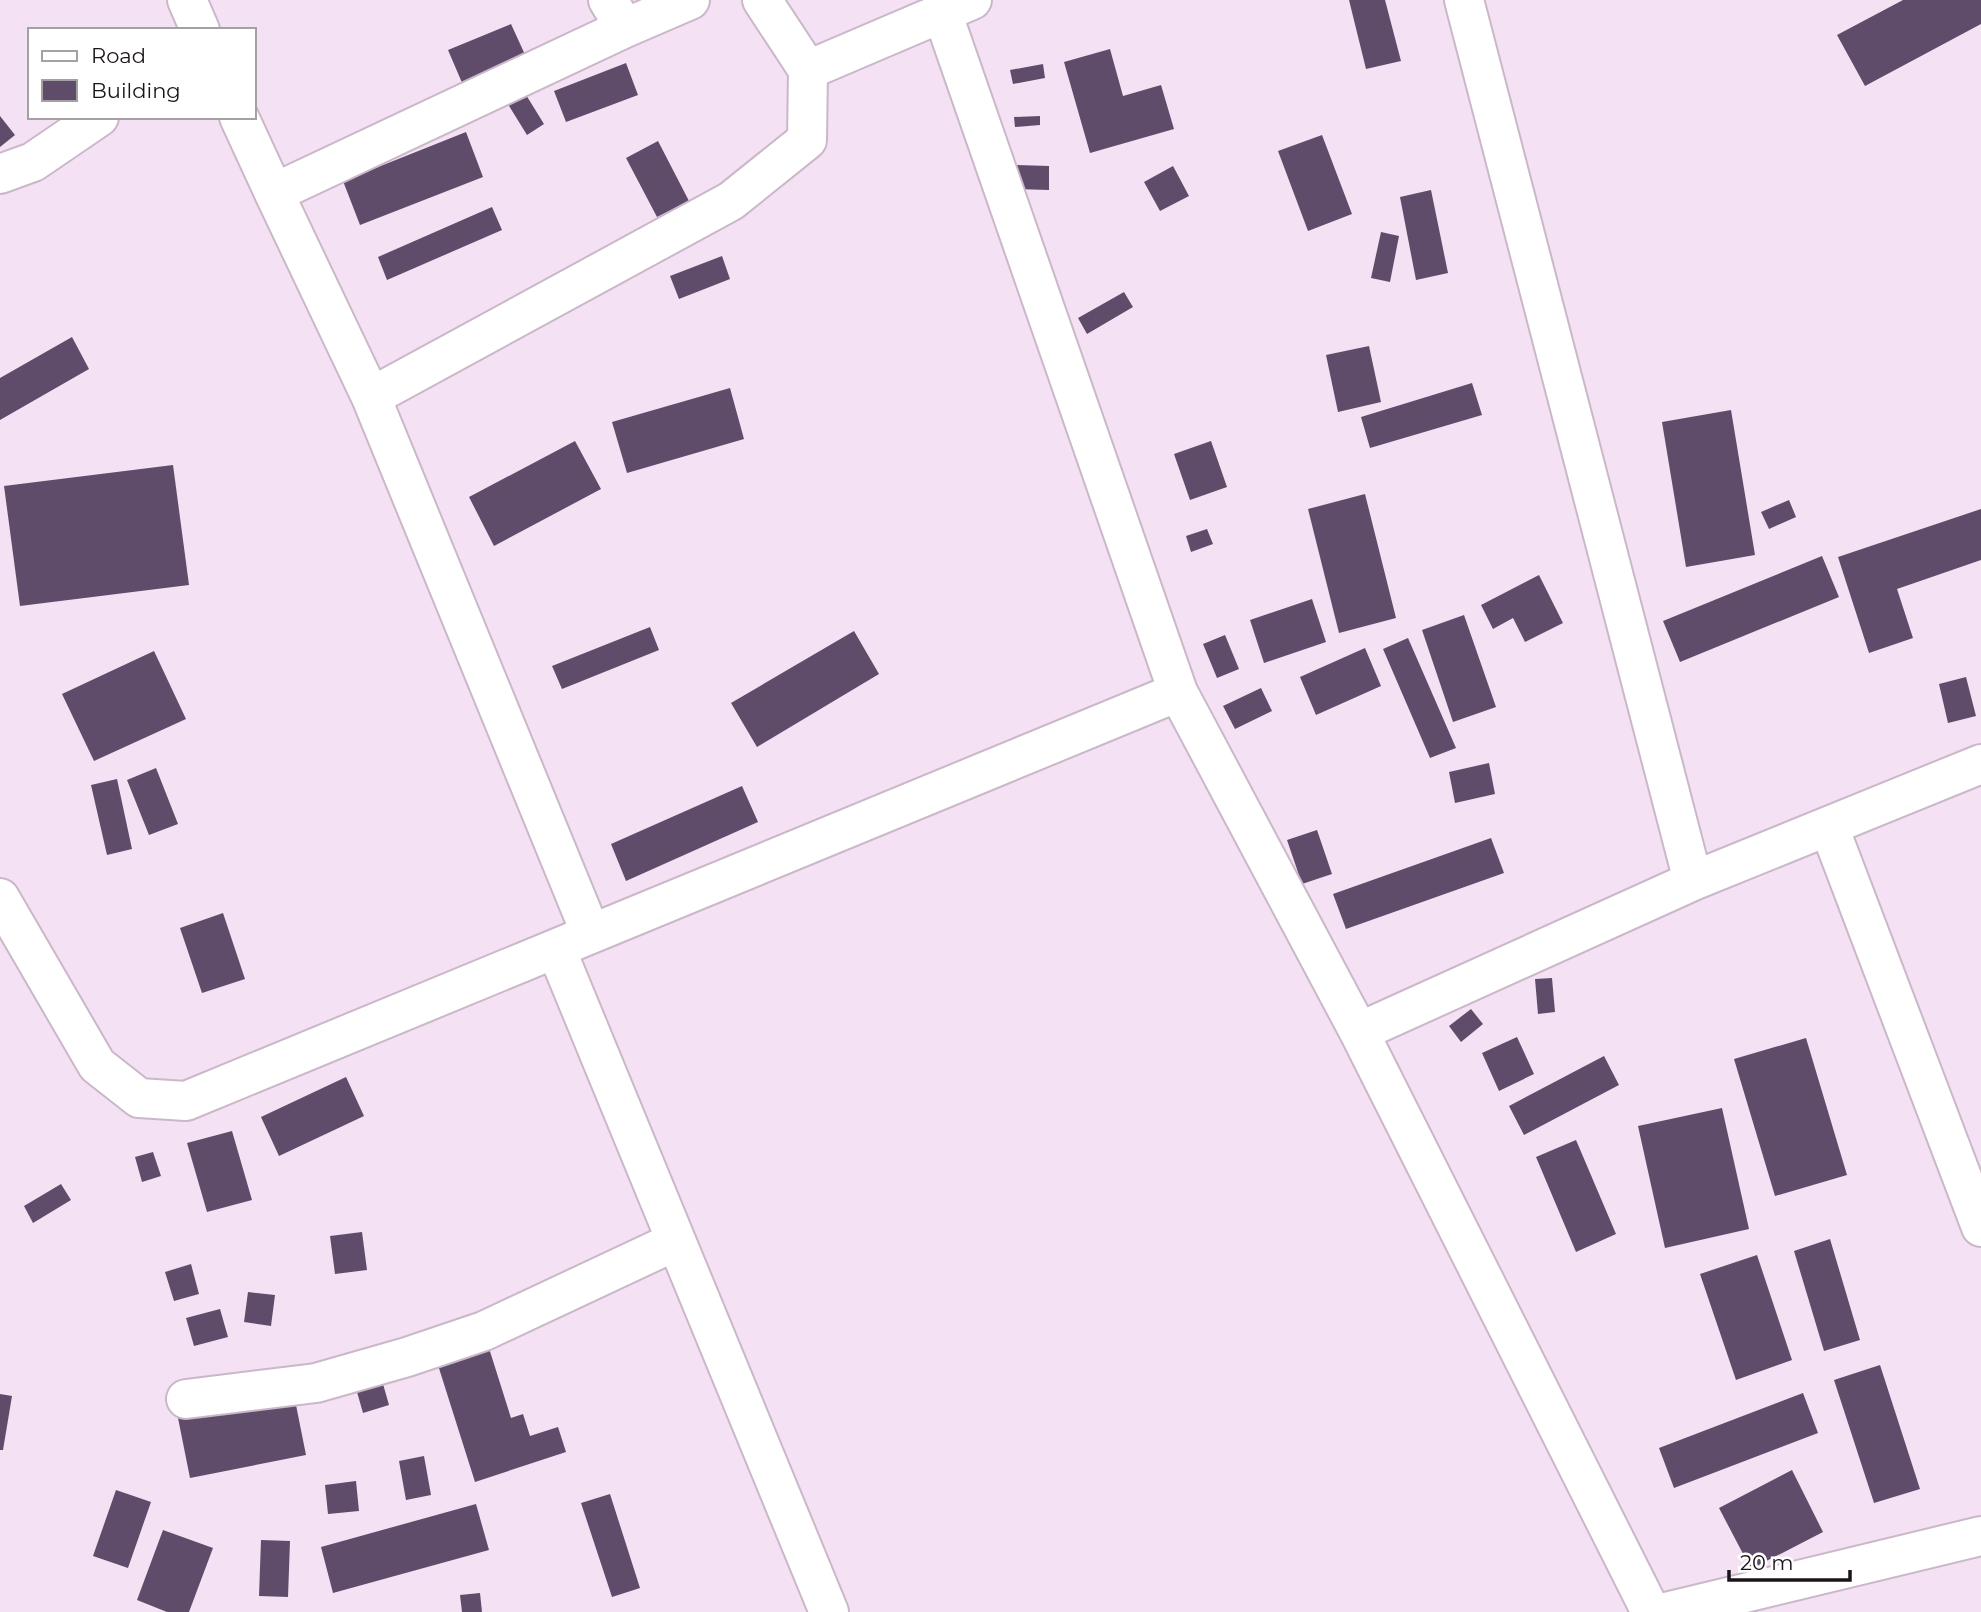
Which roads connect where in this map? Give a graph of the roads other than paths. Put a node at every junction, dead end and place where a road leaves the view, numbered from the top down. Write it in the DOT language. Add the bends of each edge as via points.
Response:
graph roads {
  1 [pos="187,0"];
  2 [pos="690,0"];
  3 [pos="762,0"];
  4 [pos="1464,0"];
  5 [pos="952,4"];
  6 [pos="617,14"];
  7 [pos="199,28"];
  8 [pos="808,70"];
  9 [pos="96,119"];
  10 [pos="240,119"];
  11 [pos="0,174"];
  12 [pos="274,193"];
  13 [pos="372,397"];
  14 [pos="1178,692"];
  15 [pos="1981,764"];
  16 [pos="1829,827"];
  17 [pos="1693,881"];
  18 [pos="0,898"];
  19 [pos="591,934"];
  20 [pos="556,949"];
  21 [pos="1359,1032"];
  22 [pos="1981,1227"];
  23 [pos="676,1241"];
  24 [pos="186,1399"];
  25 [pos="1981,1536"];
  26 [pos="829,1612"];
  27 [pos="1651,1612"];
  28 [pos="1666,1612"];
  1 -- 7 [label="street"];
  2 -- 6 [label="street"];
  3 -- 8 [label="street"];
  4 -- 17 [label="street"];
  5 -- 8 [label="street"];
  5 -- 14 [label="street"];
  6 -- 12 [label="street"];
  8 -- 13 [label="street" via="807,140 731,201"];
  9 -- 11 [label="street" via="33,162"];
  10 -- 12 [label="street"];
  12 -- 13 [label="street"];
  13 -- 19 [label="street"];
  14 -- 19 [label="street"];
  14 -- 21 [label="street"];
  15 -- 16 [label="street"];
  16 -- 17 [label="street"];
  16 -- 22 [label="street"];
  17 -- 21 [label="street"];
  18 -- 20 [label="street" via="97,1065 139,1098 186,1101"];
  19 -- 20 [label="street"];
  20 -- 23 [label="street"];
  21 -- 27 [label="street"];
  23 -- 24 [label="street" via="484,1331 407,1357 316,1383"];
  23 -- 26 [label="street"];
  25 -- 28 [label="street"];
}
